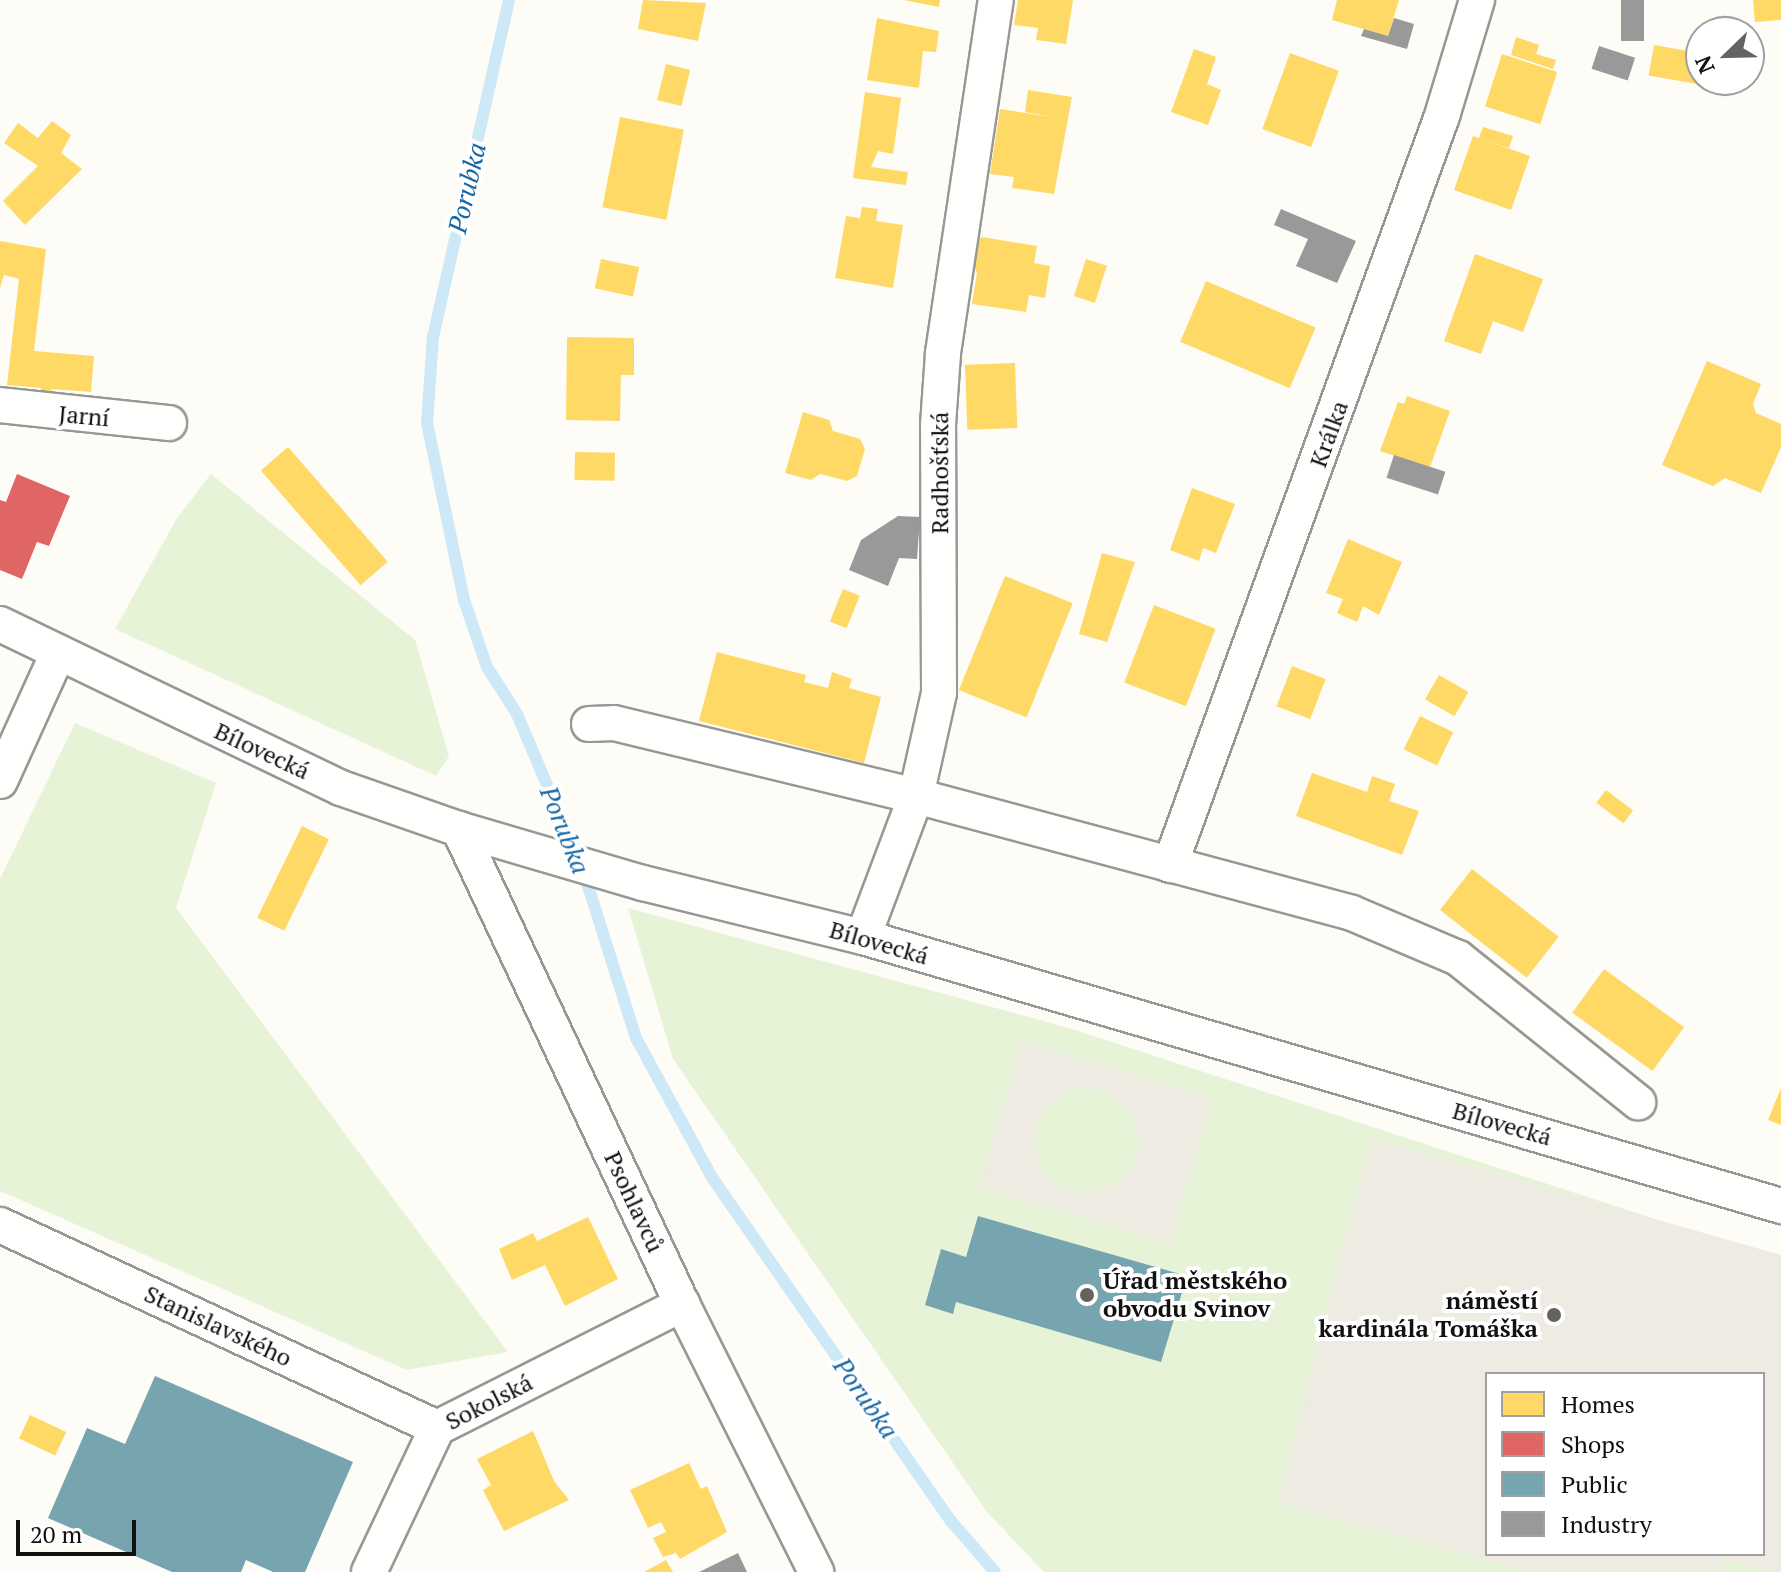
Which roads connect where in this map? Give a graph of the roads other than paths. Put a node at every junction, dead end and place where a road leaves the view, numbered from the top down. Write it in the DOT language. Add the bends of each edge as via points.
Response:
graph roads {
  1 [pos="996,0"];
  2 [pos="1477,0"];
  3 [pos="0,405"];
  4 [pos="169,423"];
  5 [pos="0,624"];
  6 [pos="58,653"];
  7 [pos="589,724"];
  8 [pos="0,781"];
  9 [pos="916,796"];
  10 [pos="459,829"];
  11 [pos="1170,865"];
  12 [pos="863,937"];
  13 [pos="1638,1102"];
  14 [pos="1781,1206"];
  15 [pos="0,1225"];
  16 [pos="682,1304"];
  17 [pos="437,1428"];
  18 [pos="369,1572"];
  19 [pos="816,1572"];
  1 -- 9 [label="street, Radhošťská" via="943,353 939,693"];
  2 -- 11 [label="street, Králka" via="1437,131"];
  3 -- 4 [label="street, Jarní"];
  5 -- 6 [label="street, Bílovecká"];
  6 -- 8 [label="street"];
  6 -- 10 [label="street, Bílovecká" via="341,788"];
  7 -- 9 [label="street" via="614,723"];
  9 -- 11 [label="street"];
  9 -- 12 [label="street, Radhošťská"];
  10 -- 12 [label="street, Bílovecká" via="544,857"];
  10 -- 16 [label="street, Psohlavců"];
  11 -- 13 [label="street" via="1352,913 1458,958"];
  12 -- 14 [label="street, Bílovecká"];
  15 -- 17 [label="street, Stanislavského"];
  16 -- 17 [label="street, Sokolská"];
  16 -- 19 [label="street, Psohlavců"];
  17 -- 18 [label="street, Sokolská"];
}
